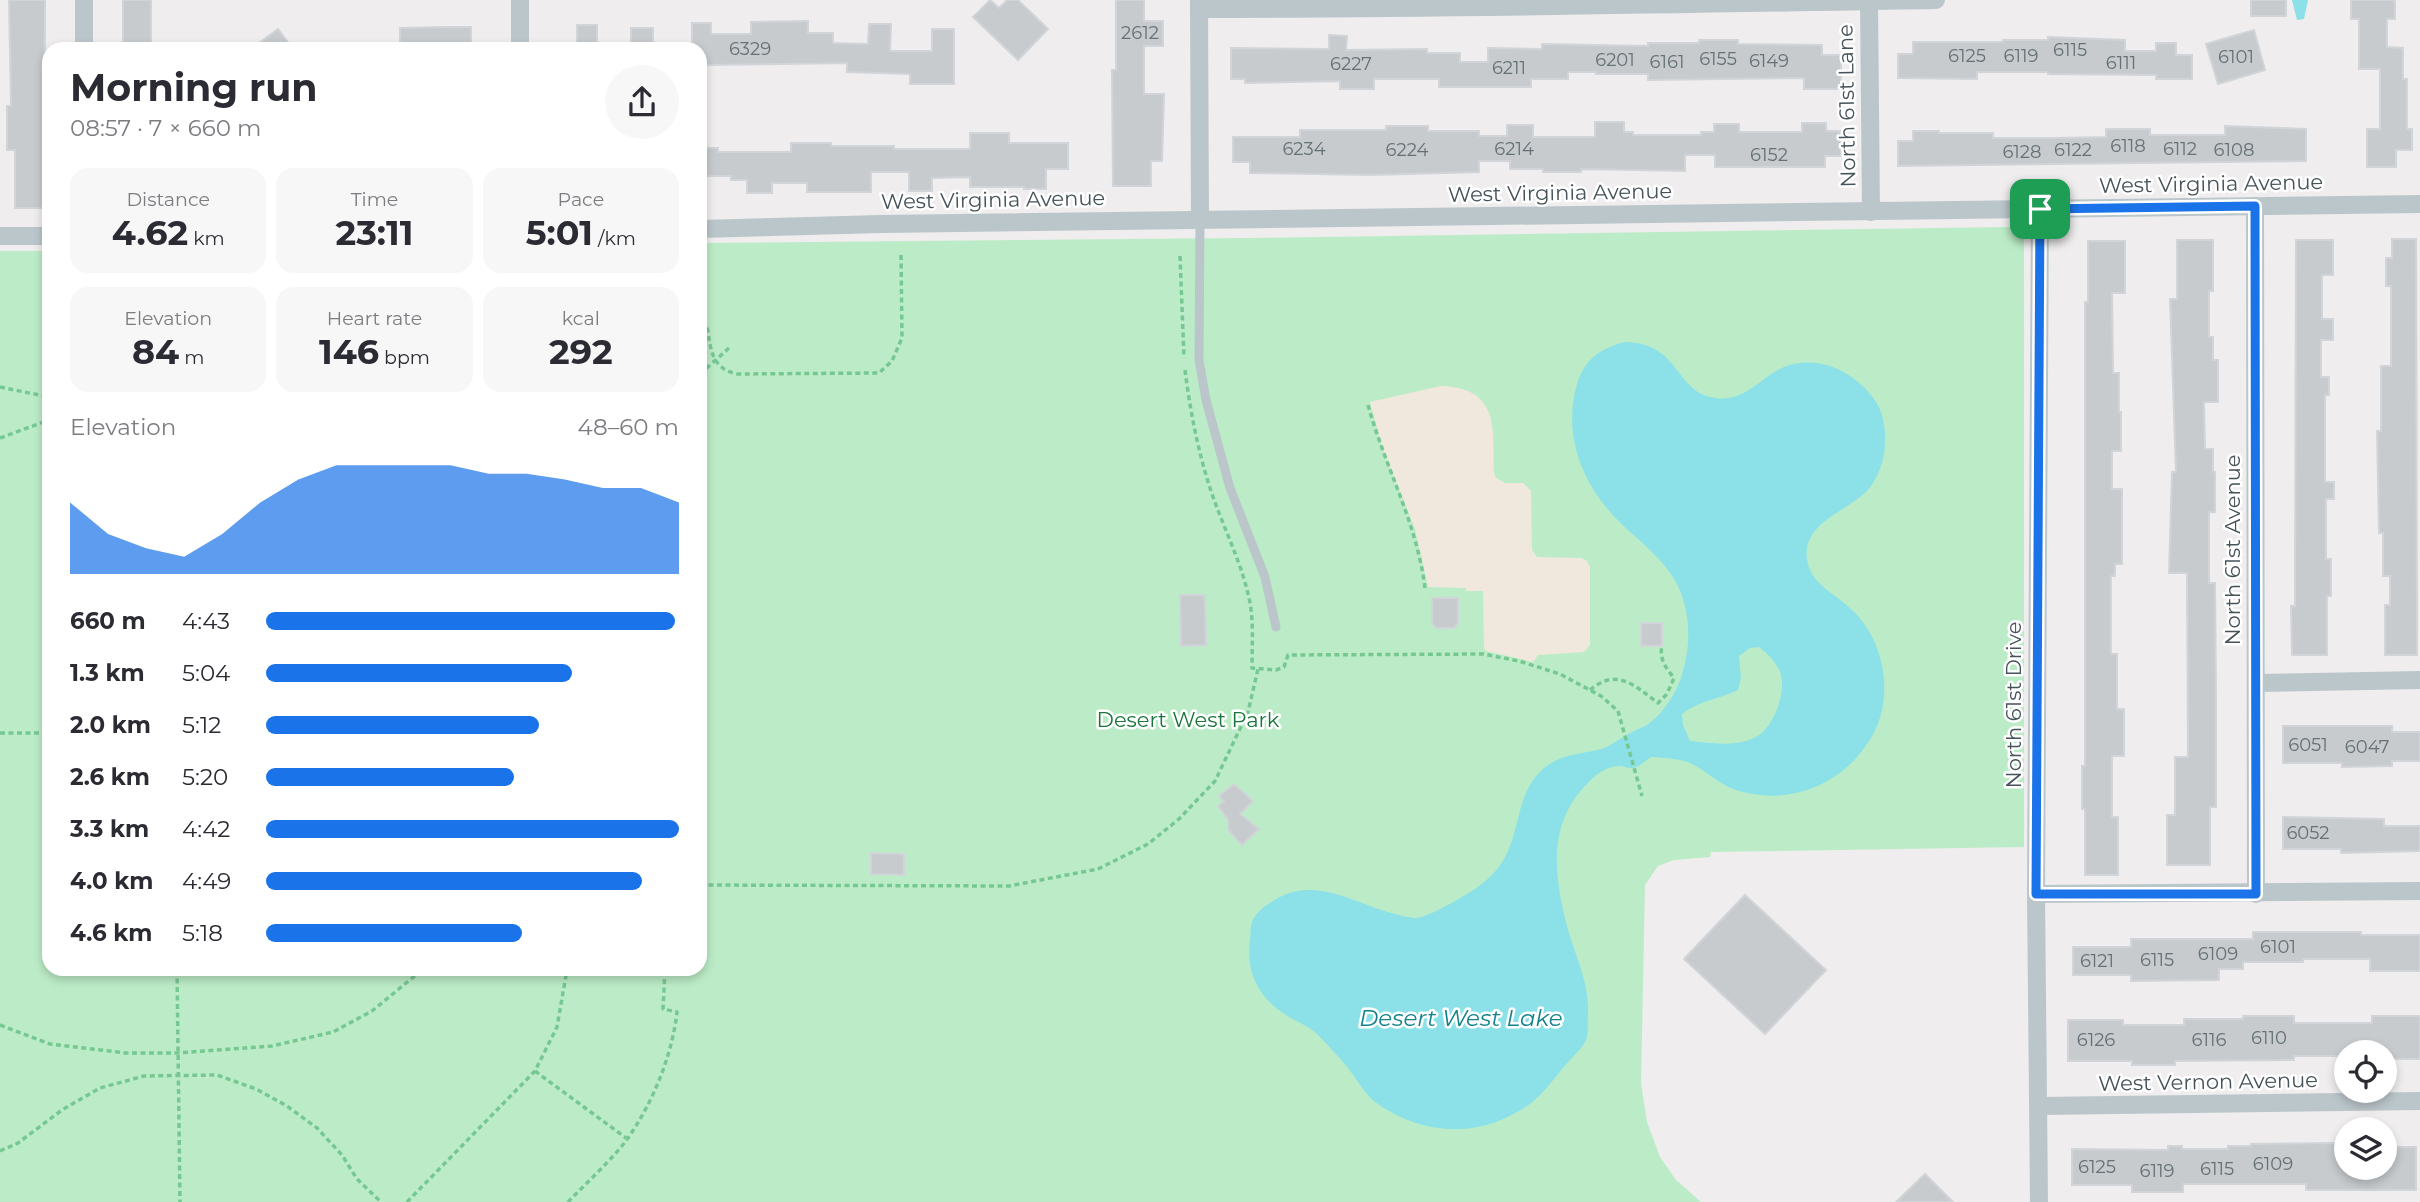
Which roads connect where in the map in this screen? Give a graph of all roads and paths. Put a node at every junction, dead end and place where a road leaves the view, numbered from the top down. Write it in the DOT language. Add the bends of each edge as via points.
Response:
graph roads {
  1 [pos="84,0"];
  2 [pos="520,0"];
  3 [pos="1936,0"];
  4 [pos="1869,1"];
  5 [pos="1646,2"];
  6 [pos="1426,4"];
  7 [pos="1199,5"];
  8 [pos="84,42"];
  9 [pos="520,42"];
  10 [pos="2420,204"];
  11 [pos="2255,206"];
  12 [pos="2040,209"];
  13 [pos="1871,212"];
  14 [pos="1200,220"];
  15 [pos="707,229"];
  16 [pos="0,236"];
  17 [pos="42,236"];
  18 [pos="901,254"];
  19 [pos="707,326"];
  20 [pos="729,348"];
  21 [pos="715,360"];
  22 [pos="707,367"];
  23 [pos="0,387"];
  24 [pos="42,396"];
  25 [pos="1368,405"];
  26 [pos="42,423"];
  27 [pos="0,438"];
  28 [pos="1425,588"];
  29 [pos="1252,626"];
  30 [pos="1276,627"];
  31 [pos="1662,646"];
  32 [pos="1258,668"];
  33 [pos="2420,680"];
  34 [pos="2256,683"];
  35 [pos="1590,690"];
  36 [pos="0,733"];
  37 [pos="42,733"];
  38 [pos="1642,796"];
  39 [pos="707,885"];
  40 [pos="2420,891"];
  41 [pos="2036,894"];
  42 [pos="2256,894"];
  43 [pos="177,976"];
  44 [pos="415,976"];
  45 [pos="566,976"];
  46 [pos="665,976"];
  47 [pos="0,1025"];
  48 [pos="177,1053"];
  49 [pos="535,1071"];
  50 [pos="178,1073"];
  51 [pos="2420,1101"];
  52 [pos="2039,1107"];
  53 [pos="627,1139"];
  54 [pos="0,1151"];
  55 [pos="180,1202"];
  56 [pos="381,1202"];
  57 [pos="407,1202"];
  58 [pos="568,1202"];
  59 [pos="2039,1202"];
  1 -- 8 [label="street"];
  2 -- 9 [label="street"];
  3 -- 4 [label="street"];
  4 -- 5 [label="street"];
  4 -- 13 [label="street, North 61st Lane"];
  5 -- 6 [label="street"];
  6 -- 7 [label="street"];
  7 -- 14 [label="street"];
  10 -- 11 [label="street, West Virginia Avenue"];
  11 -- 12 [label="street, West Virginia Avenue"];
  11 -- 34 [label="street, North 61st Avenue"];
  12 -- 13 [label="street, West Virginia Avenue"];
  12 -- 41 [label="street, North 61st Drive"];
  13 -- 14 [label="street, West Virginia Avenue"];
  14 -- 15 [label="street, West Virginia Avenue"];
  14 -- 30 [label="lane" via="1199,360 1206,400 1230,488 1265,576"];
  16 -- 17 [label="street"];
  18 -- 21 [label="path" via="902,338 892,361 879,373 737,374 725,371"];
  19 -- 21 [label="path"];
  20 -- 21 [label="path"];
  21 -- 22 [label="path"];
  23 -- 24 [label="path"];
  25 -- 28 [label="path" via="1415,536"];
  26 -- 27 [label="path"];
  29 -- 32 [label="path" via="1252,668"];
  31 -- 35 [label="path" via="1662,662 1674,678 1658,703 1631,684 1611,679"];
  32 -- 35 [label="path" via="1284,667 1288,655 1483,654 1550,671"];
  32 -- 39 [label="path" via="1248,712 1215,781 1148,844 1098,869 1009,886"];
  33 -- 34 [label="street"];
  34 -- 42 [label="street, North 61st Avenue"];
  35 -- 38 [label="path" via="1618,711"];
  36 -- 37 [label="path"];
  40 -- 42 [label="street"];
  41 -- 42 [label="street"];
  41 -- 52 [label="street, North 61st Drive"];
  43 -- 48 [label="path"];
  44 -- 48 [label="path" via="372,1011 334,1032 272,1046"];
  45 -- 49 [label="path" via="558,1027"];
  46 -- 53 [label="path" via="663,1009 677,1012 673,1035 660,1079"];
  47 -- 48 [label="path" via="50,1044 126,1053"];
  48 -- 50 [label="path"];
  49 -- 53 [label="path"];
  49 -- 57 [label="path"];
  50 -- 54 [label="path" via="100,1088"];
  50 -- 55 [label="path"];
  50 -- 56 [label="path" via="217,1075 287,1106 317,1128"];
  51 -- 52 [label="street, West Vernon Avenue"];
  52 -- 59 [label="street, North 61st Drive"];
  53 -- 58 [label="path"];
}
